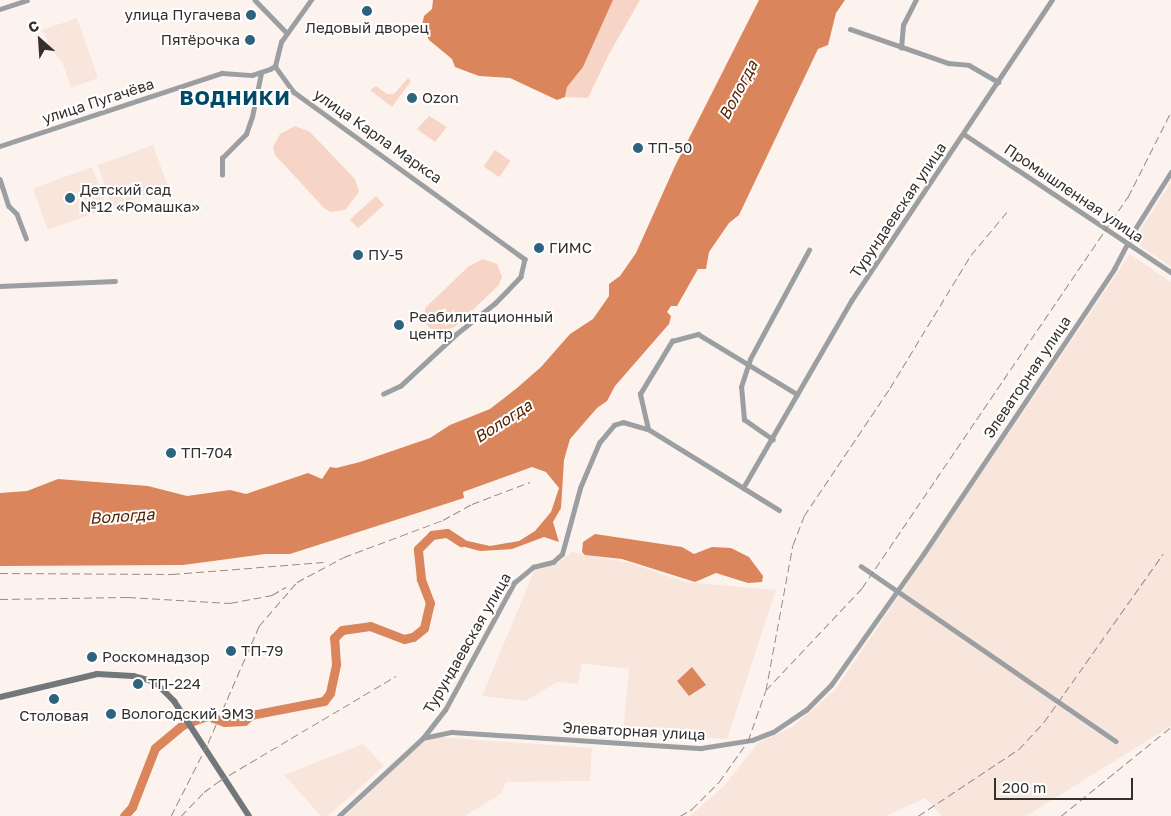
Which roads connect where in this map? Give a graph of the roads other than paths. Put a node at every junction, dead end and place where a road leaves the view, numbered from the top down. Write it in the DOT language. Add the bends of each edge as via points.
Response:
graph roads {
  1 [pos="27,0"];
  2 [pos="255,0"];
  3 [pos="311,0"];
  4 [pos="916,0"];
  5 [pos="1052,0"];
  6 [pos="0,9"];
  7 [pos="850,29"];
  8 [pos="287,33"];
  9 [pos="901,48"];
  10 [pos="274,66"];
  11 [pos="262,73"];
  12 [pos="999,82"];
  13 [pos="964,134"];
  14 [pos="0,146"];
  15 [pos="1171,172"];
  16 [pos="222,175"];
  17 [pos="0,178"];
  18 [pos="26,238"];
  19 [pos="1128,245"];
  20 [pos="809,250"];
  21 [pos="1171,272"];
  22 [pos="115,281"];
  23 [pos="0,286"];
  24 [pos="749,364"];
  25 [pos="384,394"];
  26 [pos="796,394"];
  27 [pos="648,429"];
  28 [pos="773,440"];
  29 [pos="742,488"];
  30 [pos="779,510"];
  31 [pos="862,566"];
  32 [pos="896,591"];
  33 [pos="0,697"];
  34 [pos="423,738"];
  35 [pos="1116,740"];
  36 [pos="249,816"];
  37 [pos="339,816"];
  1 -- 6 [label="street"];
  2 -- 8 [label="street"];
  3 -- 8 [label="street"];
  4 -- 9 [label="street" via="904,25"];
  5 -- 12 [label="street, Турундаевская улица"];
  7 -- 9 [label="street"];
  8 -- 10 [label="street"];
  9 -- 12 [label="street" via="948,63 970,65"];
  10 -- 11 [label="street"];
  10 -- 25 [label="street, улица Карла Маркса" via="294,92 525,259 521,277 401,386"];
  11 -- 14 [label="street, улица Пугачёва" via="222,73"];
  11 -- 16 [label="street" via="246,134 222,158"];
  12 -- 13 [label="street, Турундаевская улица"];
  13 -- 19 [label="street, Промышленная улица"];
  13 -- 26 [label="street, Турундаевская улица" via="851,301"];
  15 -- 19 [label="street, Элеваторная улица"];
  17 -- 18 [label="street" via="9,206 17,214"];
  19 -- 21 [label="street, Промышленная улица"];
  19 -- 32 [label="street, Элеваторная улица" via="1066,343"];
  20 -- 24 [label="street"];
  22 -- 23 [label="street"];
  24 -- 26 [label="street"];
  24 -- 27 [label="street" via="698,334 672,341 640,394"];
  24 -- 28 [label="street" via="741,387 744,420"];
  26 -- 28 [label="street, Турундаевская улица"];
  27 -- 29 [label="street"];
  27 -- 34 [label="street, Турундаевская улица" via="623,422 609,429 580,488 562,554 553,562 533,567 514,583 445,710"];
  28 -- 29 [label="street, Турундаевская улица"];
  29 -- 30 [label="street"];
  31 -- 32 [label="street"];
  32 -- 34 [label="street, Элеваторная улица" via="820,699 790,722 748,741 684,748 452,732"];
  32 -- 35 [label="street"];
  33 -- 36 [label="street" via="75,677 122,674 155,682 182,713"];
  34 -- 37 [label="street, Турундаевская улица"];
}
